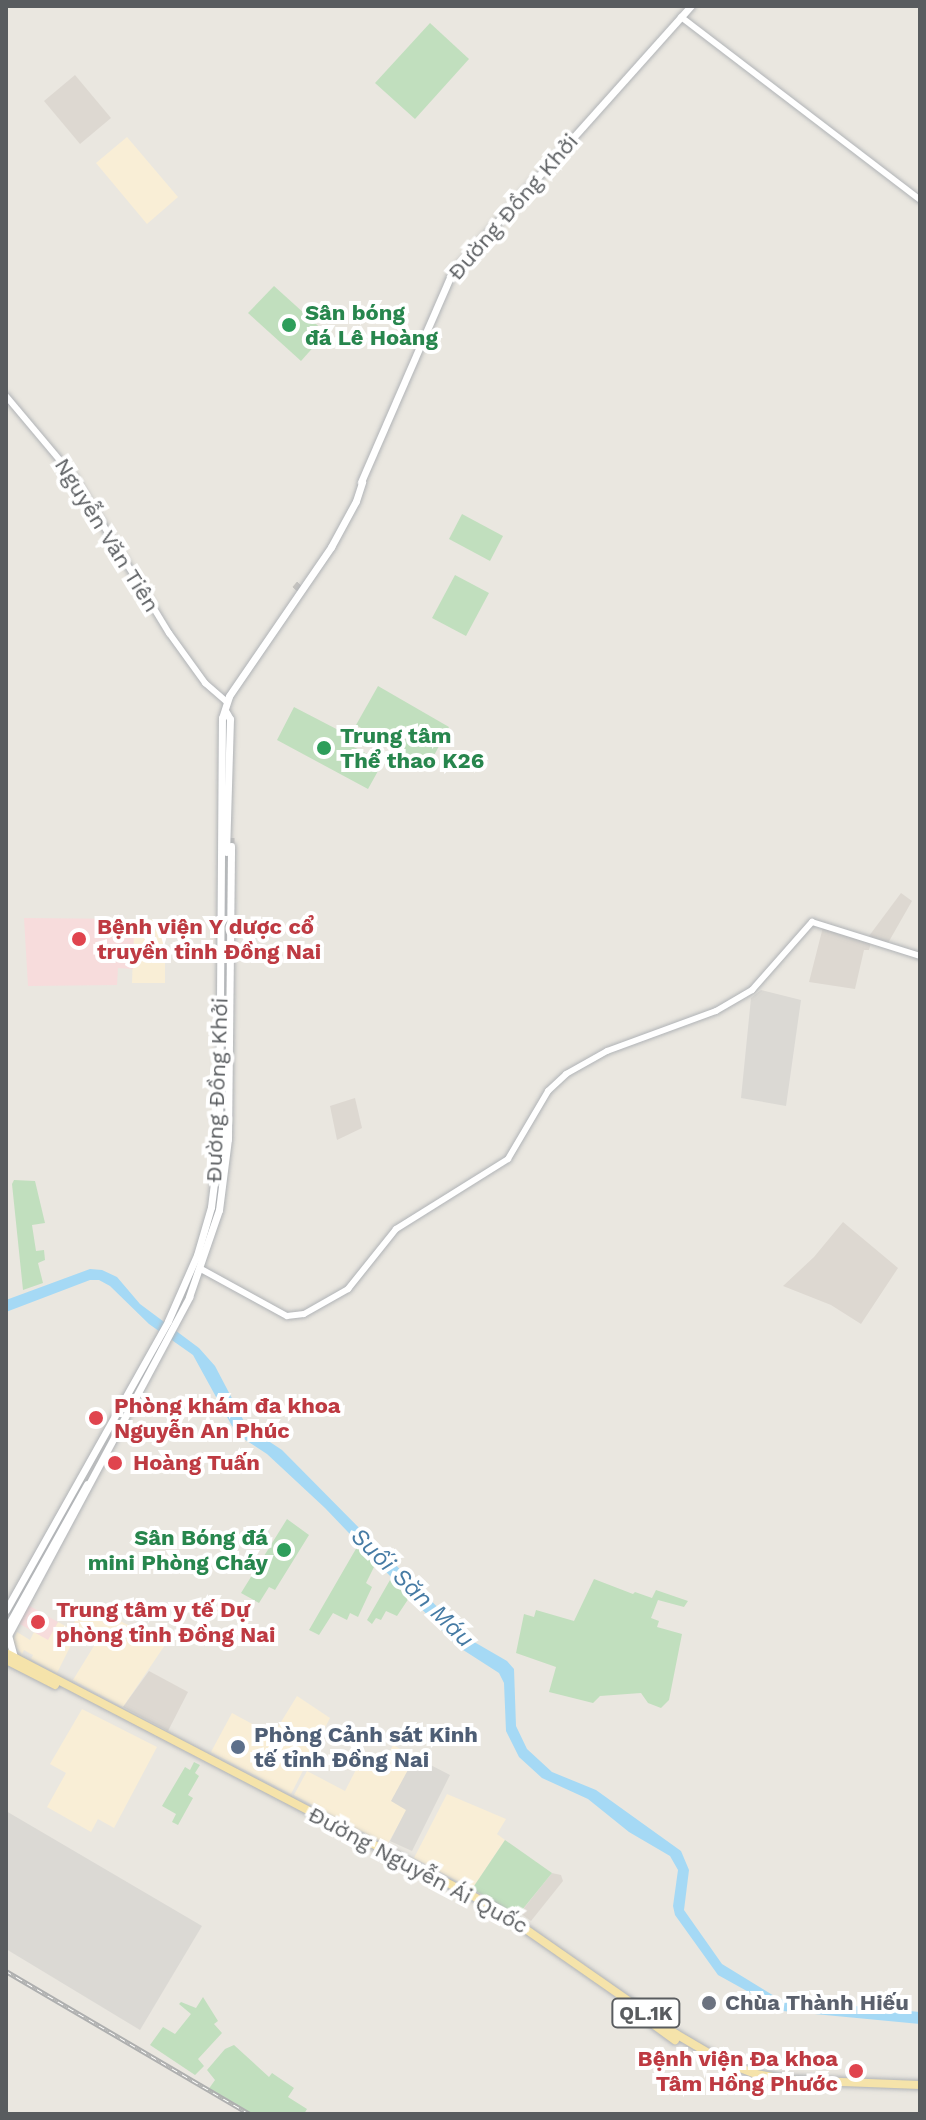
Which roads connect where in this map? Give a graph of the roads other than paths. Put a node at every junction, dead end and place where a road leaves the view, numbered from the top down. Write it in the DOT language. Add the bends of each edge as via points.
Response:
graph roads {
  1 [pos="691,6"];
  2 [pos="681,17"];
  3 [pos="920,200"];
  4 [pos="6,396"];
  5 [pos="362,482"];
  6 [pos="287,610"];
  7 [pos="204,679"];
  8 [pos="219,690"];
  9 [pos="227,702"];
  10 [pos="226,716"];
  11 [pos="229,807"];
  12 [pos="229,894"];
  13 [pos="920,956"];
  14 [pos="225,990"];
  15 [pos="197,1267"];
  16 [pos="164,1337"];
  17 [pos="109,1429"];
  18 [pos="118,1430"];
  19 [pos="91,1471"];
  20 [pos="6,1610"];
  21 [pos="6,1619"];
  22 [pos="7,1634"];
  23 [pos="9,1659"];
  24 [pos="915,2088"];
  1 -- 2 [label="main road, Đường Đồng Khởi"];
  2 -- 3 [label="street"];
  2 -- 5 [label="main road, Đường Đồng Khởi" via="452,273"];
  4 -- 7 [label="street, Nguyễn Văn Tiên" via="74,477 158,617"];
  5 -- 6 [label="main road, Đường Đồng Khởi"];
  5 -- 6 [label="main road, Đường Đồng Khởi" via="331,547"];
  6 -- 9 [label="main road, Đường Đồng Khởi"];
  7 -- 8 [label="street, Nguyễn Văn Tiên"];
  7 -- 9 [label="street, Nguyễn Văn Tiên"];
  9 -- 10 [label="main road, Đường Đồng Khởi"];
  10 -- 11 [label="main road, Đường Đồng Khởi"];
  10 -- 14 [label="main road, Đường Đồng Khởi"];
  11 -- 12 [label="main road, Đường Đồng Khởi"];
  11 -- 12 [label="main road, Đường Đồng Khởi"];
  12 -- 14 [label="main road, Đường Đồng Khởi"];
  13 -- 15 [label="street" via="812,922 752,990 716,1011 607,1051 566,1074 548,1091 508,1159 396,1229 348,1289 309,1312 287,1316"];
  14 -- 15 [label="main road, Đường Đồng Khởi" via="225,1178"];
  15 -- 16 [label="main road, Đường Đồng Khởi"];
  16 -- 17 [label="main road, Đường Đồng Khởi"];
  16 -- 18 [label="main road, Đường Đồng Khởi"];
  17 -- 18 [label="main road"];
  17 -- 19 [label="main road, Đường Đồng Khởi"];
  18 -- 19 [label="main road, Đường Đồng Khởi"];
  19 -- 20 [label="main road, Đường Đồng Khởi"];
  19 -- 21 [label="main road"];
  19 -- 22 [label="main road"];
  22 -- 23 [label="main road"];
  23 -- 24 [label="main road, Đường Nguyễn Ái Quốc / QL.1K" via="529,1931 729,2064 768,2079"];
}
